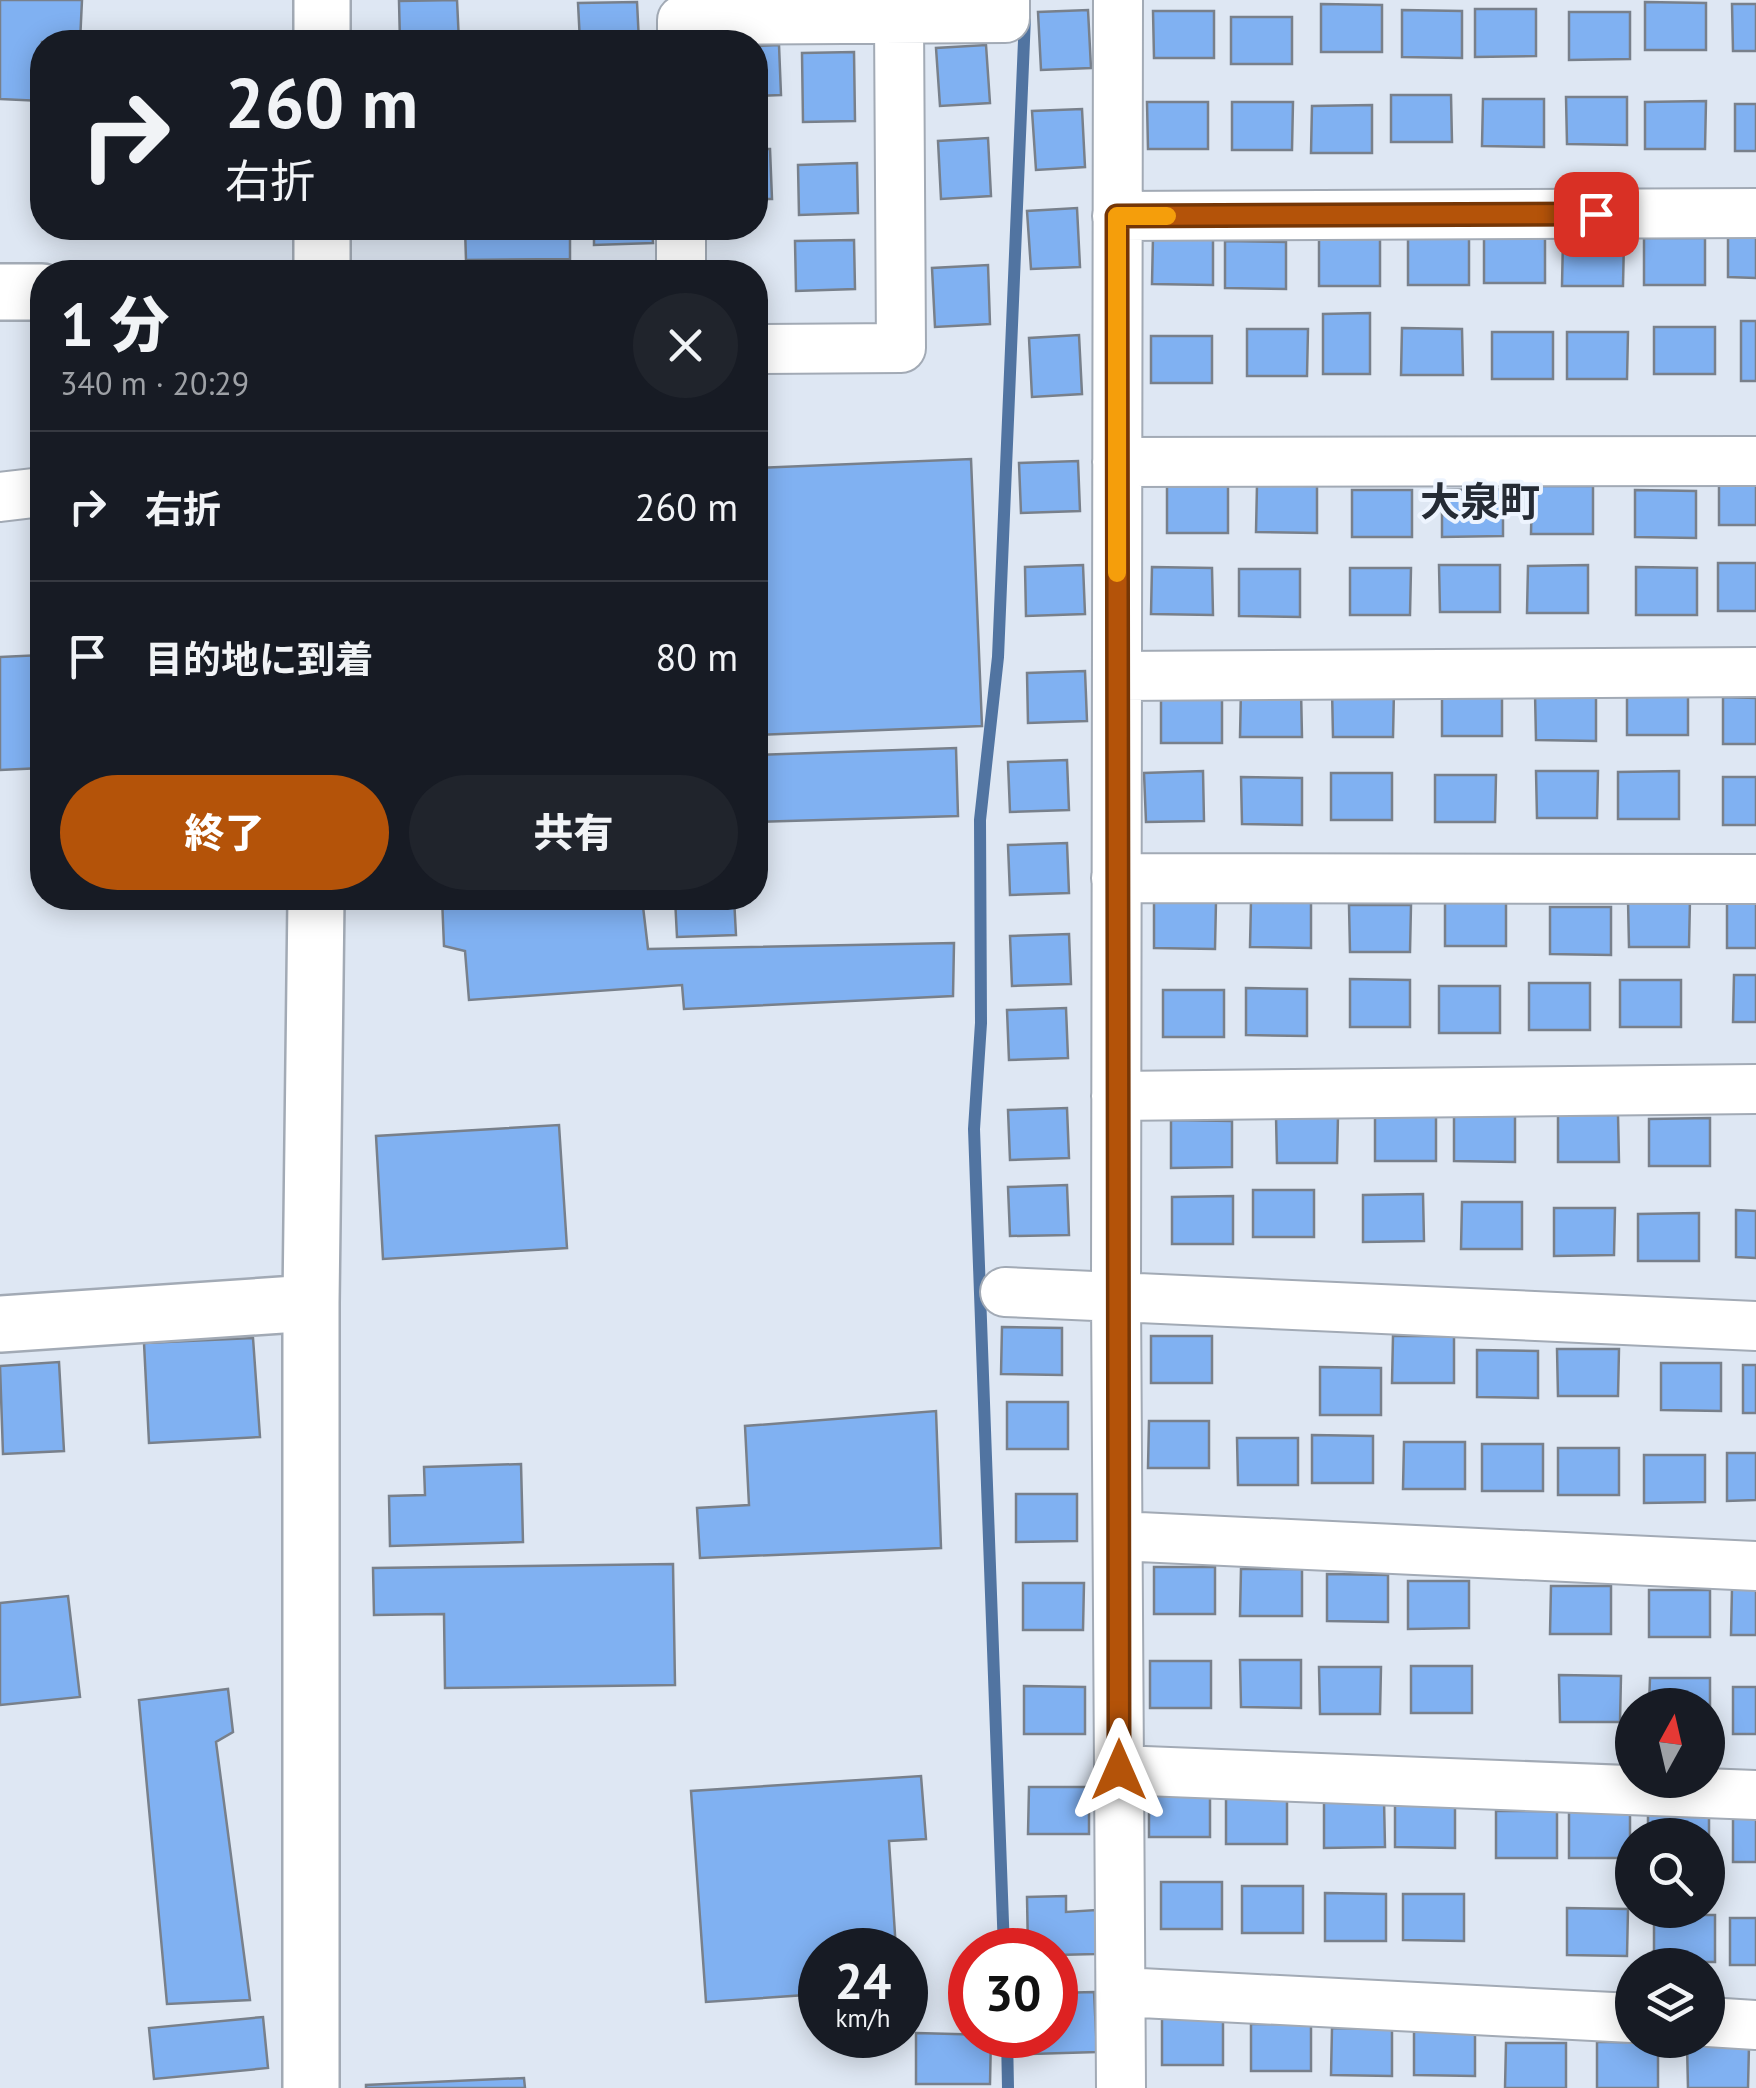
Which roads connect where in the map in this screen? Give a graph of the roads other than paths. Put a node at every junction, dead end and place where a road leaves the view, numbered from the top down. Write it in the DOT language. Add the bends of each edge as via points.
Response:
graph roads {
  1 [pos="322,0"];
  2 [pos="1005,0"];
  3 [pos="1118,0"];
  4 [pos="899,19"];
  5 [pos="322,30"];
  6 [pos="682,30"];
  7 [pos="1756,213"];
  8 [pos="1117,216"];
  9 [pos="0,292"];
  10 [pos="30,292"];
  11 [pos="768,348"];
  12 [pos="1756,461"];
  13 [pos="1117,462"];
  14 [pos="30,493"];
  15 [pos="0,497"];
  16 [pos="1756,672"];
  17 [pos="1117,676"];
  18 [pos="1116,878"];
  19 [pos="1756,879"];
  20 [pos="316,910"];
  21 [pos="1756,1089"];
  22 [pos="1116,1096"];
  23 [pos="1005,1292"];
  24 [pos="1116,1296"];
  25 [pos="311,1303"];
  26 [pos="0,1324"];
  27 [pos="1756,1326"];
  28 [pos="1118,1536"];
  29 [pos="1756,1566"];
  30 [pos="1119,1770"];
  31 [pos="1756,1795"];
  32 [pos="1121,1992"];
  33 [pos="1615,2017"];
  34 [pos="1725,2023"];
  35 [pos="1756,2025"];
  36 [pos="311,2088"];
  37 [pos="1121,2088"];
  1 -- 5 [label="street"];
  2 -- 4 [label="street" via="1004,18"];
  3 -- 8 [label="street"];
  4 -- 6 [label="street" via="682,20"];
  4 -- 11 [label="street" via="901,348"];
  7 -- 8 [label="street"];
  8 -- 13 [label="street"];
  9 -- 10 [label="street"];
  12 -- 13 [label="street"];
  13 -- 17 [label="street"];
  14 -- 15 [label="street"];
  16 -- 17 [label="street"];
  17 -- 18 [label="street"];
  18 -- 19 [label="street"];
  18 -- 22 [label="street"];
  20 -- 25 [label="street"];
  21 -- 22 [label="street"];
  22 -- 24 [label="street"];
  23 -- 24 [label="street"];
  24 -- 27 [label="street"];
  24 -- 28 [label="street"];
  25 -- 26 [label="street"];
  25 -- 36 [label="street"];
  28 -- 29 [label="street"];
  28 -- 30 [label="street"];
  30 -- 31 [label="street"];
  30 -- 32 [label="street"];
  32 -- 33 [label="street"];
  32 -- 37 [label="street"];
  34 -- 35 [label="street"];
}
